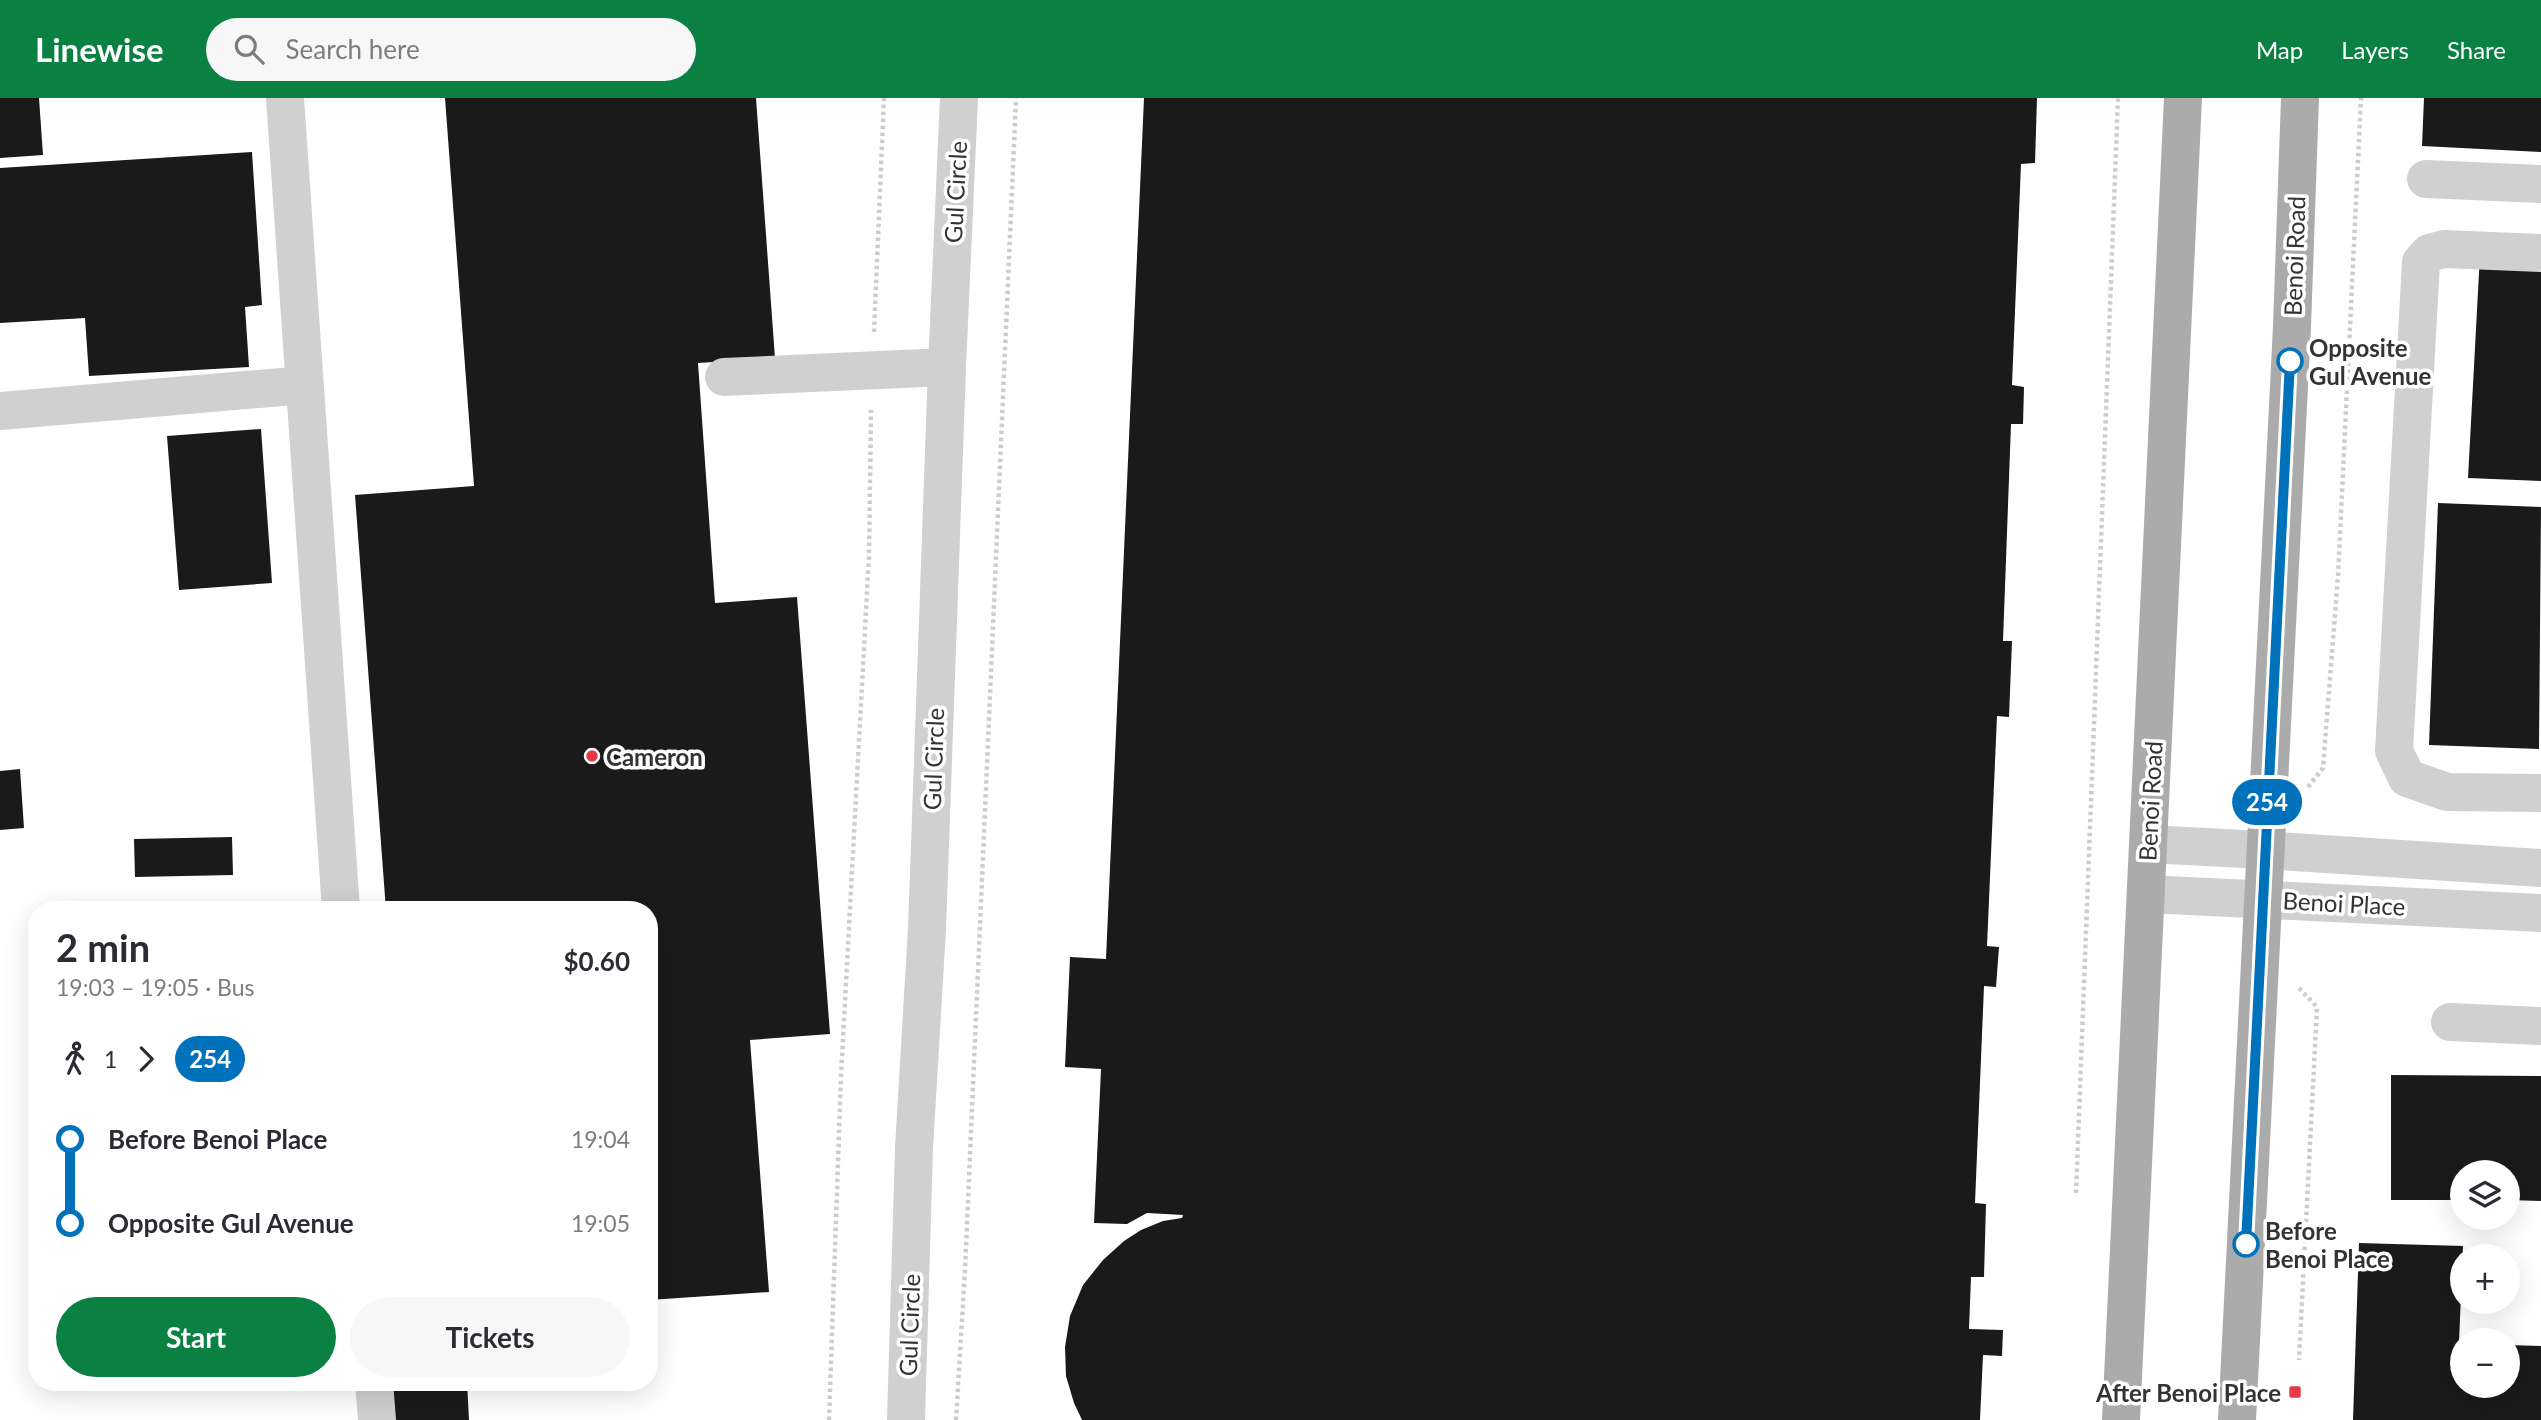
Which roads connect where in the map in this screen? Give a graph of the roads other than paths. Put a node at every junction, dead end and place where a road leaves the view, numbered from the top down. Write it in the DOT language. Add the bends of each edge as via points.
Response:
graph roads {
  1 [pos="285,98"];
  2 [pos="959,98"];
  3 [pos="2183,98"];
  4 [pos="2300,98"];
  5 [pos="2426,179"];
  6 [pos="2541,184"];
  7 [pos="2541,253"];
  8 [pos="947,367"];
  9 [pos="724,377"];
  10 [pos="305,385"];
  11 [pos="0,411"];
  12 [pos="2541,793"];
  13 [pos="2148,844"];
  14 [pos="2264,850"];
  15 [pos="2541,868"];
  16 [pos="2146,894"];
  17 [pos="2263,899"];
  18 [pos="340,901"];
  19 [pos="2541,913"];
  20 [pos="2450,1022"];
  21 [pos="2541,1026"];
  22 [pos="375,1391"];
  23 [pos="377,1420"];
  24 [pos="906,1420"];
  25 [pos="2121,1420"];
  26 [pos="2237,1420"];
  1 -- 10 [label="street"];
  2 -- 8 [label="street, Gul Circle"];
  3 -- 13 [label="main road, Benoi Road"];
  4 -- 14 [label="main road, Benoi Road"];
  5 -- 6 [label="street"];
  7 -- 12 [label="street" via="2444,249 2429,253 2421,262 2394,751 2407,778 2433,789"];
  8 -- 9 [label="street"];
  8 -- 24 [label="street, Gul Circle"];
  10 -- 11 [label="street"];
  10 -- 18 [label="street"];
  13 -- 14 [label="street, Benoi Place"];
  13 -- 16 [label="main road, Benoi Road"];
  14 -- 15 [label="street, Benoi Place"];
  14 -- 17 [label="main road, Benoi Road"];
  16 -- 17 [label="street, Benoi Place"];
  16 -- 25 [label="main road, Benoi Road"];
  17 -- 19 [label="street, Benoi Place"];
  17 -- 26 [label="main road, Benoi Road"];
  20 -- 21 [label="street"];
  22 -- 23 [label="street"];
}
